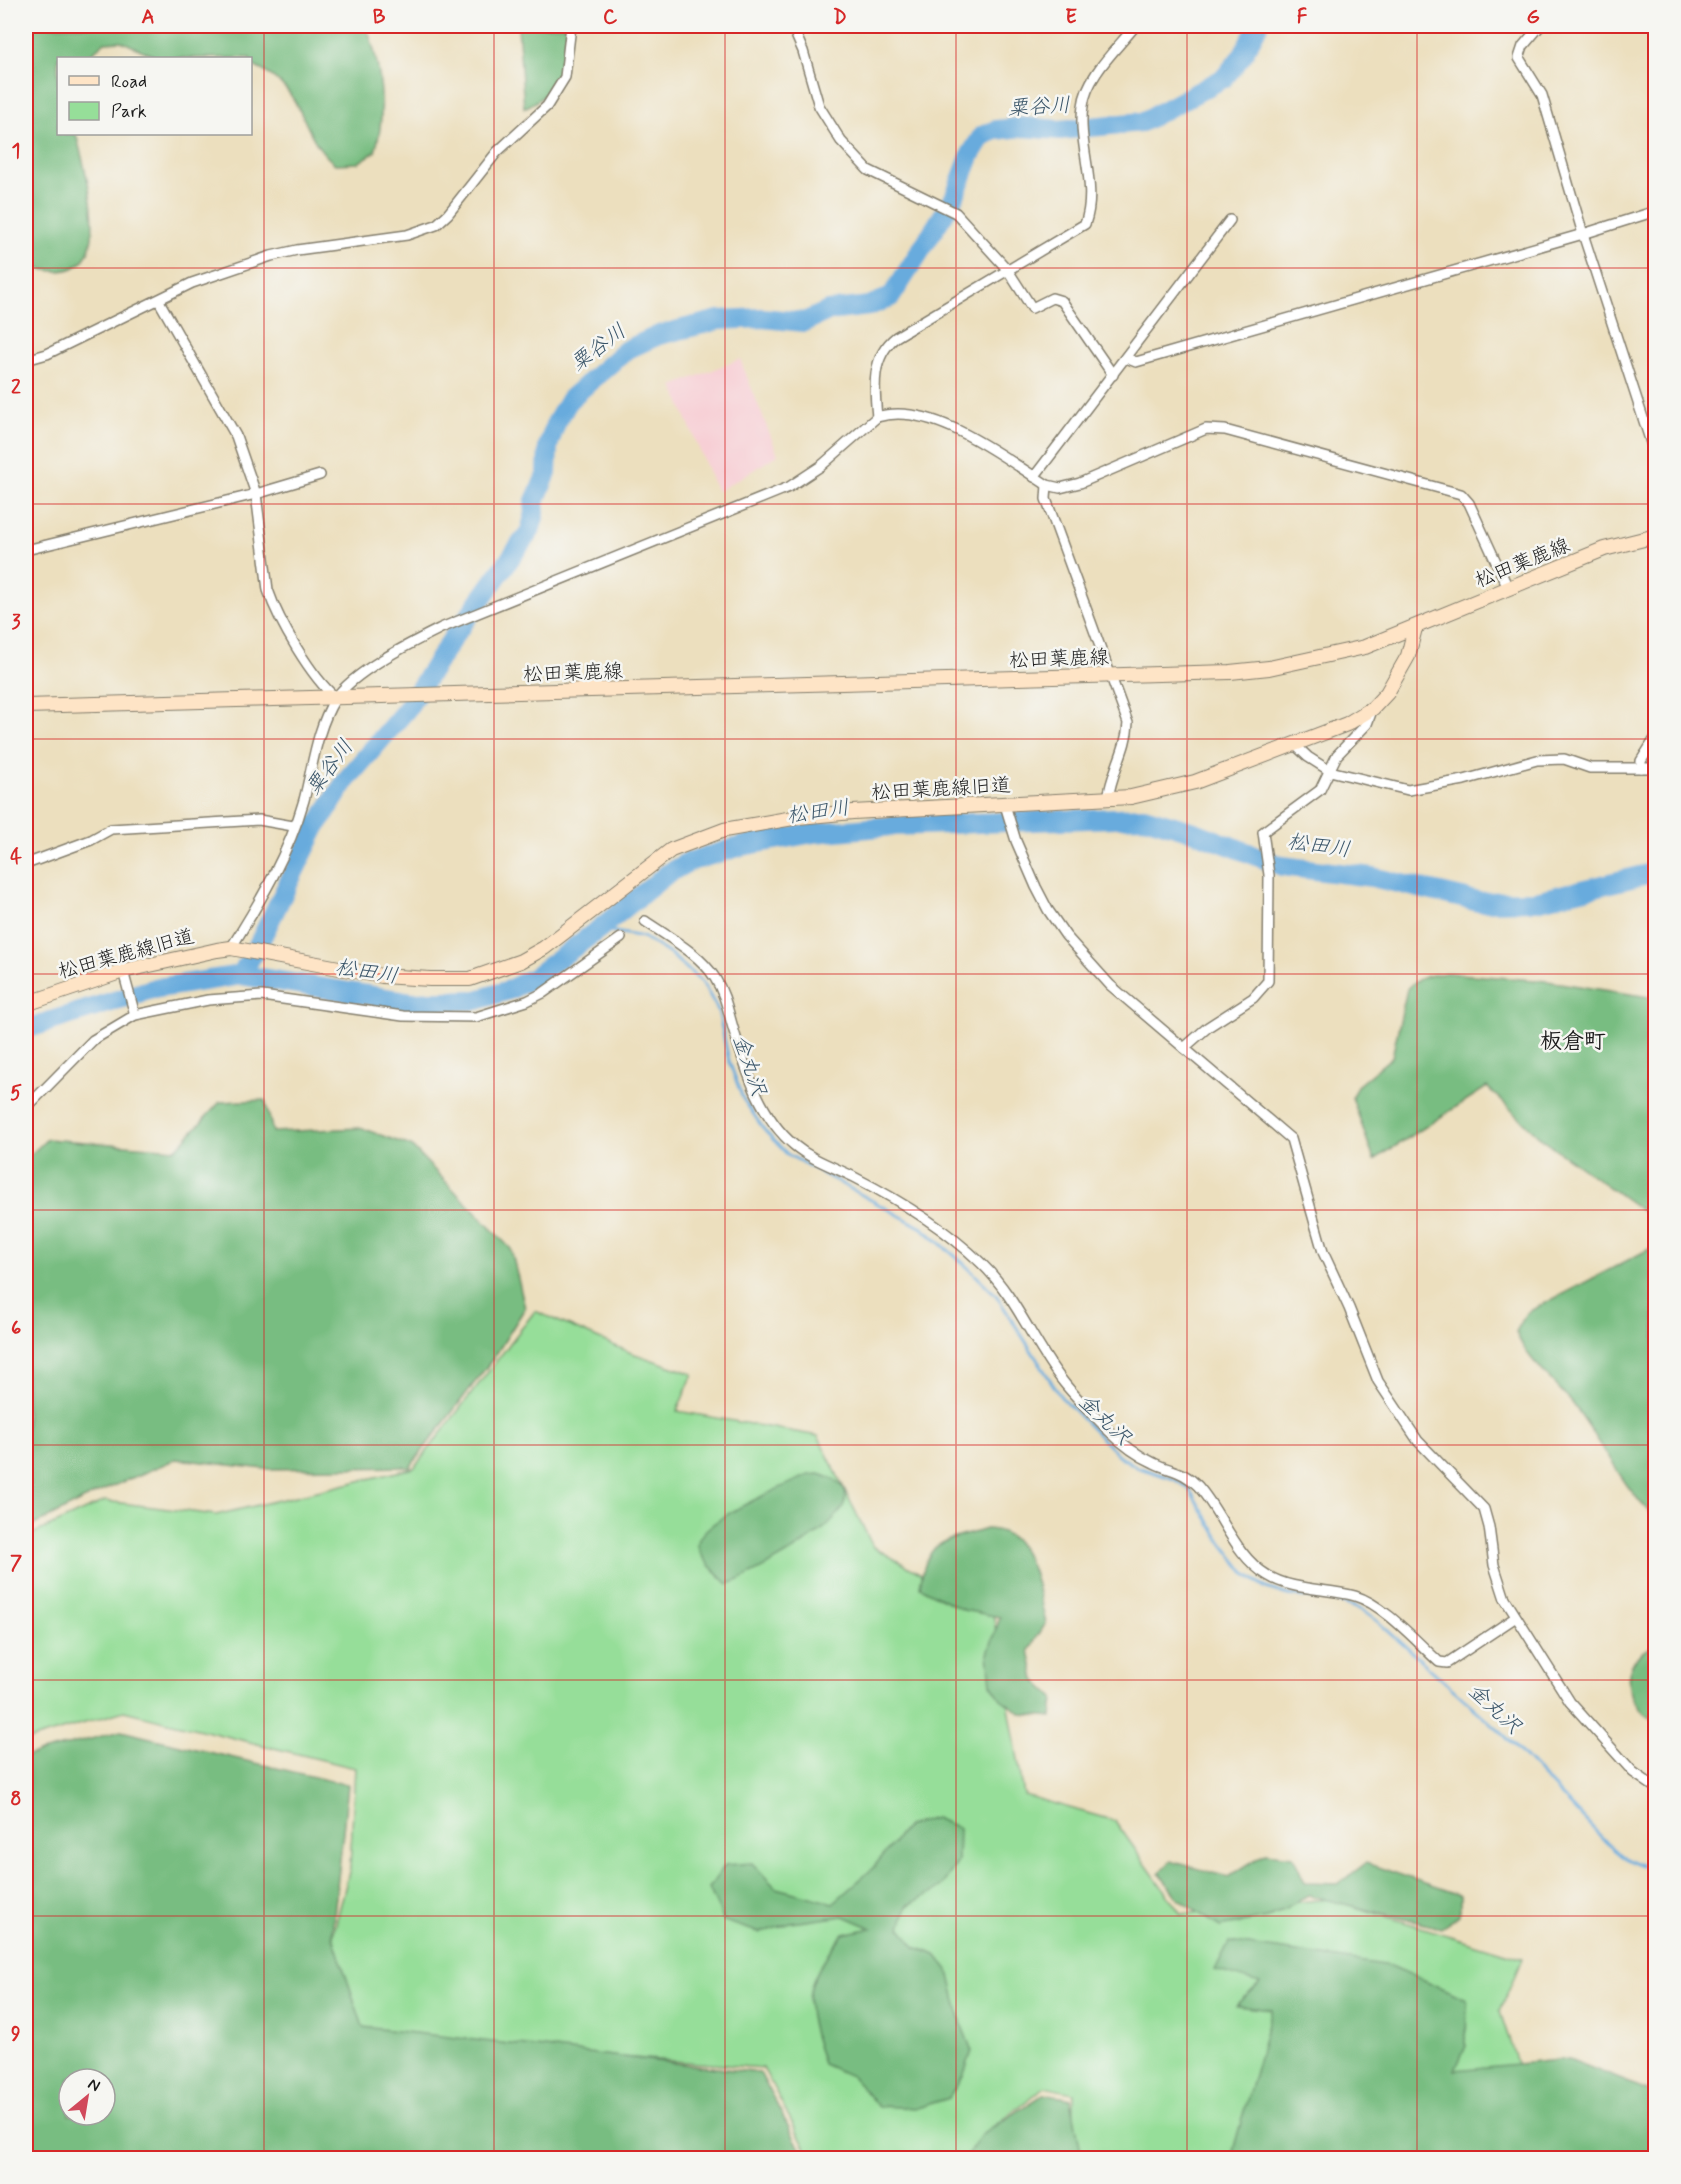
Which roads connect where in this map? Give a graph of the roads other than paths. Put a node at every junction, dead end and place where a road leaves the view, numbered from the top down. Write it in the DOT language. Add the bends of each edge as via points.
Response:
graph roads {
  1 [pos="571,26"];
  2 [pos="792,26"];
  3 [pos="1135,26"];
  4 [pos="1539,26"];
  5 [pos="1656,211"];
  6 [pos="1230,220"];
  7 [pos="1583,234"];
  8 [pos="1007,269"];
  9 [pos="159,301"];
  10 [pos="1126,358"];
  11 [pos="26,360"];
  12 [pos="1113,375"];
  13 [pos="877,417"];
  14 [pos="1656,458"];
  15 [pos="320,475"];
  16 [pos="1034,477"];
  17 [pos="1047,485"];
  18 [pos="256,494"];
  19 [pos="1656,536"];
  20 [pos="26,550"];
  21 [pos="1508,588"];
  22 [pos="1415,628"];
  23 [pos="1111,676"];
  24 [pos="336,698"];
  25 [pos="26,706"];
  26 [pos="1373,708"];
  27 [pos="1656,737"];
  28 [pos="1293,743"];
  29 [pos="1641,768"];
  30 [pos="1656,768"];
  31 [pos="1330,771"];
  32 [pos="1108,799"];
  33 [pos="1005,805"];
  34 [pos="293,826"];
  35 [pos="26,864"];
  36 [pos="645,921"];
  37 [pos="621,938"];
  38 [pos="235,949"];
  39 [pos="124,974"];
  40 [pos="26,1004"];
  41 [pos="134,1012"];
  42 [pos="1184,1048"];
  43 [pos="26,1108"];
  44 [pos="1516,1617"];
  45 [pos="1656,1788"];
  1 -- 9 [label="street" via="565,77 547,106 497,152 436,225 407,235 271,256 192,283"];
  2 -- 8 [label="street" via="819,106 841,141 868,170 956,213"];
  3 -- 8 [label="street" via="1093,80 1083,106 1091,187 1085,224"];
  4 -- 7 [label="street" via="1522,46 1519,58 1542,95"];
  5 -- 7 [label="street"];
  6 -- 10 [label="street"];
  7 -- 10 [label="street" via="1136,362"];
  7 -- 14 [label="street"];
  8 -- 12 [label="street" via="1032,308 1052,298 1062,301"];
  8 -- 13 [label="street" via="883,347 877,362"];
  9 -- 11 [label="street" via="47,354"];
  9 -- 18 [label="street" via="236,436"];
  10 -- 12 [label="street"];
  12 -- 16 [label="street"];
  13 -- 16 [label="street" via="900,414 939,423"];
  13 -- 24 [label="street" via="789,488 455,622 395,652"];
  15 -- 18 [label="street"];
  16 -- 17 [label="street"];
  17 -- 21 [label="street" via="1060,488 1080,483 1206,429 1225,430 1461,494 1469,503"];
  17 -- 23 [label="street" via="1046,499"];
  18 -- 20 [label="street"];
  18 -- 24 [label="street" via="268,590 274,606 323,687"];
  19 -- 21 [label="main road, 松田葉鹿線" via="1604,549"];
  21 -- 22 [label="main road, 松田葉鹿線"];
  22 -- 23 [label="main road, 松田葉鹿線" via="1365,647 1269,668"];
  22 -- 26 [label="main road, 松田葉鹿線旧道" via="1408,656 1387,693"];
  23 -- 24 [label="main road, 松田葉鹿線"];
  23 -- 32 [label="street" via="1128,723 1127,741 1113,771"];
  24 -- 25 [label="main road"];
  24 -- 34 [label="street" via="320,735"];
  26 -- 28 [label="main road, 松田葉鹿線旧道" via="1347,724"];
  26 -- 31 [label="street" via="1367,724 1342,748"];
  27 -- 29 [label="street" via="1641,761"];
  28 -- 31 [label="street"];
  28 -- 32 [label="main road, 松田葉鹿線旧道" via="1195,782"];
  29 -- 30 [label="street"];
  29 -- 31 [label="street" via="1590,768 1564,759 1537,760 1408,790"];
  31 -- 42 [label="street" via="1314,796 1263,831 1269,875 1268,981 1253,998"];
  32 -- 33 [label="main road, 松田葉鹿線旧道"];
  33 -- 38 [label="main road, 松田葉鹿線旧道" via="805,817 705,836 649,864 544,948 521,961 470,979 382,976"];
  33 -- 42 [label="street" via="1036,887 1066,936 1110,985"];
  34 -- 35 [label="street" via="259,820 111,829"];
  34 -- 38 [label="street" via="268,887"];
  36 -- 44 [label="street" via="713,975 728,1005 758,1097 781,1133 814,1158 925,1219 983,1264 1004,1289 1065,1384 1125,1445 1156,1464 1185,1474 1197,1485 1243,1553 1268,1576 1371,1602 1439,1662 1447,1663 1462,1655"];
  37 -- 41 [label="street" via="543,993 476,1017 403,1017 262,996"];
  38 -- 39 [label="main road, 松田葉鹿線旧道" via="191,954"];
  39 -- 40 [label="main road, 松田葉鹿線旧道"];
  39 -- 41 [label="street"];
  41 -- 43 [label="street" via="93,1040"];
  42 -- 44 [label="street" via="1291,1139 1323,1251 1378,1381 1418,1441 1484,1509 1494,1565 1505,1599"];
  44 -- 45 [label="street" via="1588,1725 1632,1772"];
}
